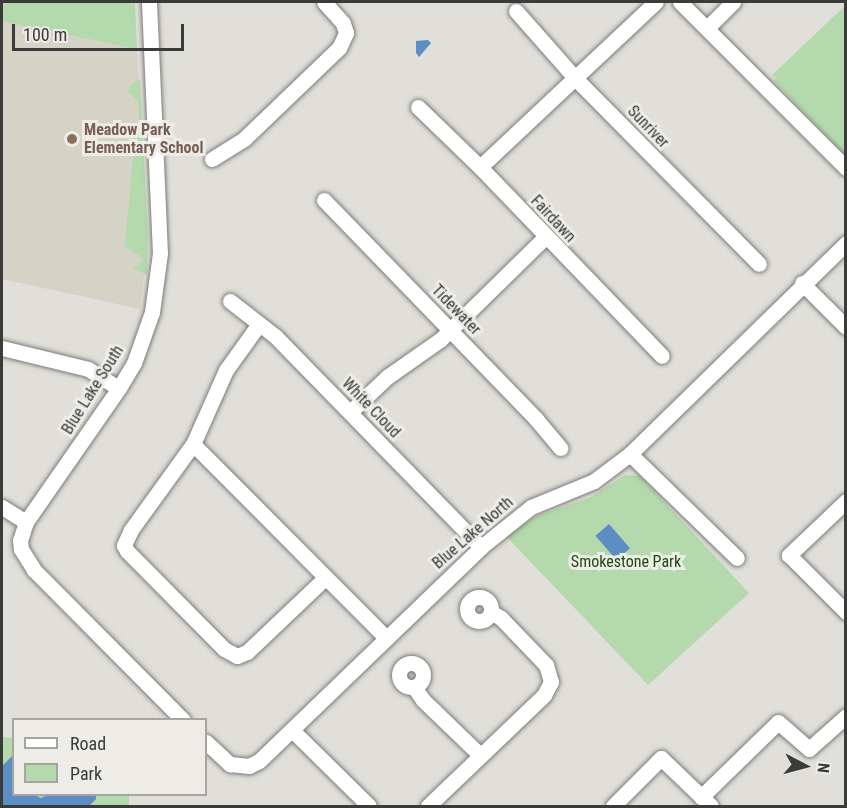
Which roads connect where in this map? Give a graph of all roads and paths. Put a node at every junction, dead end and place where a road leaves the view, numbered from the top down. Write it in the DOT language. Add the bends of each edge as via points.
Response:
graph roads {
  1 [pos="149,2"];
  2 [pos="324,2"];
  3 [pos="656,2"];
  4 [pos="680,2"];
  5 [pos="733,2"];
  6 [pos="516,11"];
  7 [pos="707,28"];
  8 [pos="576,79"];
  9 [pos="418,107"];
  10 [pos="212,159"];
  11 [pos="480,167"];
  12 [pos="846,168"];
  13 [pos="324,200"];
  14 [pos="545,237"];
  15 [pos="846,243"];
  16 [pos="759,264"];
  17 [pos="801,283"];
  18 [pos="230,301"];
  19 [pos="259,324"];
  20 [pos="846,327"];
  21 [pos="450,330"];
  22 [pos="2,348"];
  23 [pos="662,356"];
  24 [pos="120,388"];
  25 [pos="350,412"];
  26 [pos="193,444"];
  27 [pos="560,448"];
  28 [pos="630,454"];
  29 [pos="846,501"];
  30 [pos="2,507"];
  31 [pos="26,522"];
  32 [pos="481,547"];
  33 [pos="737,558"];
  34 [pos="325,578"];
  35 [pos="491,612"];
  36 [pos="846,612"];
  37 [pos="386,638"];
  38 [pos="414,687"];
  39 [pos="846,716"];
  40 [pos="181,718"];
  41 [pos="292,730"];
  42 [pos="207,743"];
  43 [pos="480,755"];
  44 [pos="706,802"];
  45 [pos="369,807"];
  46 [pos="428,807"];
  47 [pos="613,807"];
  1 -- 24 [label="street, Blue Lake South" via="160,253 150,320"];
  2 -- 10 [label="street" via="344,23 343,41 245,138"];
  3 -- 8 [label="street"];
  4 -- 7 [label="street"];
  5 -- 7 [label="street"];
  6 -- 8 [label="street, Sunriver"];
  7 -- 12 [label="street"];
  8 -- 11 [label="street"];
  8 -- 16 [label="street, Sunriver"];
  9 -- 11 [label="street, Fairdawn"];
  11 -- 14 [label="street, Fairdawn"];
  13 -- 21 [label="street, Tidewater"];
  14 -- 21 [label="street"];
  14 -- 23 [label="street, Fairdawn"];
  15 -- 17 [label="street, Blue Lake North"];
  17 -- 20 [label="street"];
  17 -- 28 [label="street, Blue Lake North"];
  18 -- 19 [label="street, White Cloud"];
  19 -- 25 [label="street, White Cloud"];
  19 -- 26 [label="street" via="226,370"];
  21 -- 25 [label="street" via="387,377"];
  21 -- 27 [label="street, Tidewater"];
  22 -- 24 [label="street" via="88,369"];
  24 -- 31 [label="street, Blue Lake South"];
  25 -- 32 [label="street, White Cloud"];
  26 -- 34 [label="street"];
  26 -- 34 [label="street" via="132,530 124,545 127,551 224,649 237,656 248,652"];
  28 -- 32 [label="street, Blue Lake North" via="594,481 531,507"];
  28 -- 33 [label="street"];
  29 -- 36 [label="street" via="789,555"];
  30 -- 31 [label="street"];
  31 -- 40 [label="street, Blue Lake South" via="21,549 34,570"];
  32 -- 37 [label="street, Blue Lake North"];
  34 -- 37 [label="street"];
  35 -- 43 [label="street" via="546,665 551,682 544,695"];
  37 -- 41 [label="street, Blue Lake North"];
  38 -- 43 [label="street"];
  39 -- 44 [label="street" via="809,749 778,722"];
  41 -- 42 [label="street, Blue Lake North" via="259,761 240,766 222,759"];
  41 -- 45 [label="street"];
  43 -- 46 [label="street"];
  44 -- 47 [label="street" via="661,759"];
}
